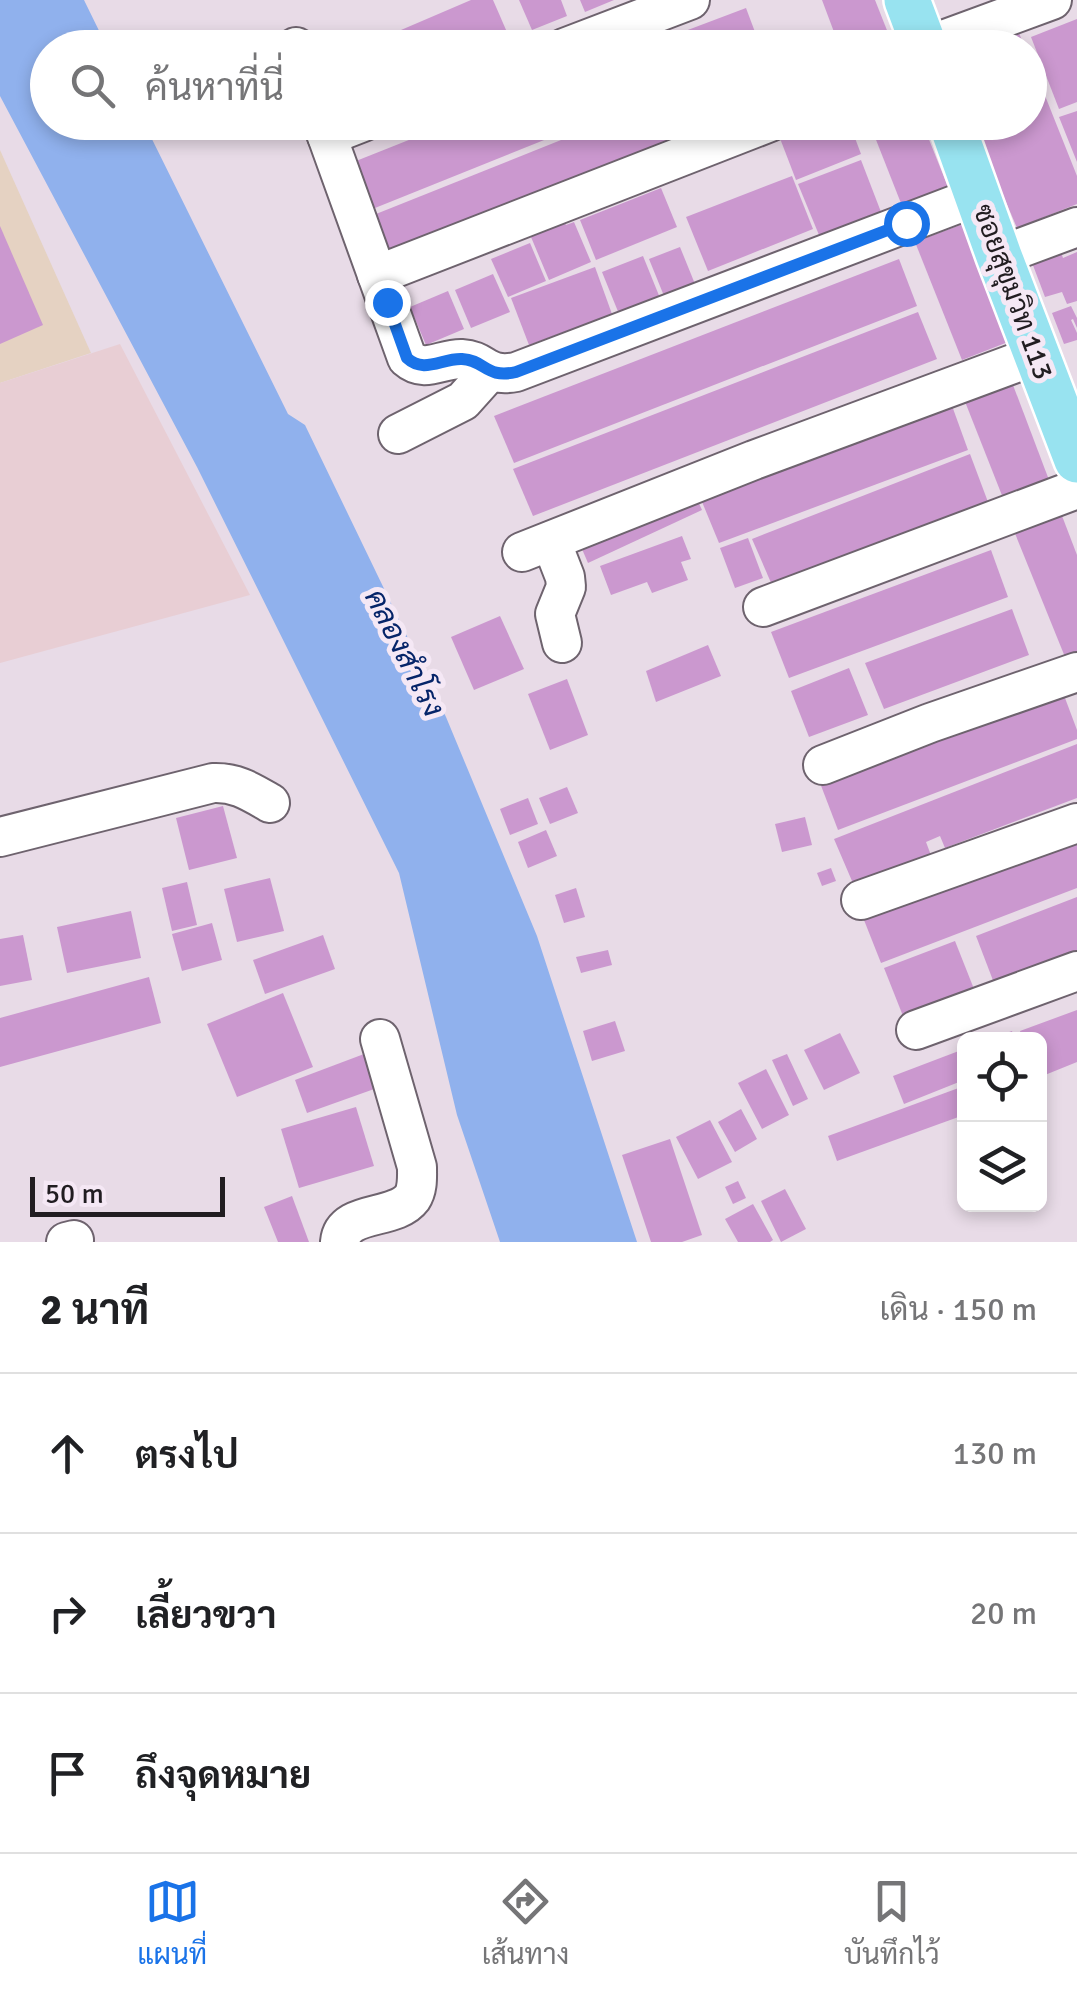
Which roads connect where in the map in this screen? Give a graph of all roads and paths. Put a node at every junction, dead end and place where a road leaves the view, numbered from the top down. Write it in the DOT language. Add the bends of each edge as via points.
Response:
graph roads {
  1 [pos="690,0"];
  2 [pos="907,0"];
  3 [pos="1052,0"];
  4 [pos="611,30"];
  5 [pos="918,30"];
  6 [pos="970,30"];
  7 [pos="329,140"];
  8 [pos="723,140"];
  9 [pos="958,140"];
  10 [pos="978,196"];
  11 [pos="1077,227"];
  12 [pos="999,256"];
  13 [pos="377,274"];
  14 [pos="1037,355"];
  15 [pos="490,372"];
  16 [pos="398,434"];
  17 [pos="1072,436"];
  18 [pos="1077,489"];
  19 [pos="763,607"];
  20 [pos="562,642"];
  21 [pos="1077,672"];
  22 [pos="824,765"];
  23 [pos="270,803"];
  24 [pos="1077,823"];
  25 [pos="0,837"];
  26 [pos="861,900"];
  27 [pos="1077,971"];
  28 [pos="916,1030"];
  29 [pos="380,1038"];
  30 [pos="340,1242"];
  1 -- 4 [label="street"];
  2 -- 5 [label="main road"];
  3 -- 6 [label="street"];
  7 -- 13 [label="street"];
  8 -- 13 [label="street"];
  9 -- 10 [label="main road, ซอยสุขุมวิท 113"];
  10 -- 12 [label="main road, ซอยสุขุมวิท 113"];
  10 -- 15 [label="street" via="516,372"];
  11 -- 12 [label="street"];
  12 -- 14 [label="main road, ซอยสุขุมวิท 113"];
  13 -- 15 [label="street" via="413,364 466,359"];
  14 -- 17 [label="main road, ซอยสุขุมวิท 113"];
  14 -- 20 [label="street" via="536,547 565,578 555,614"];
  15 -- 16 [label="street" via="463,401"];
  18 -- 19 [label="street"];
  21 -- 22 [label="street"];
  23 -- 25 [label="street" via="243,787 214,783"];
  24 -- 26 [label="street"];
  27 -- 28 [label="street"];
  29 -- 30 [label="street" via="417,1166 417,1187 403,1206 344,1228"];
}
